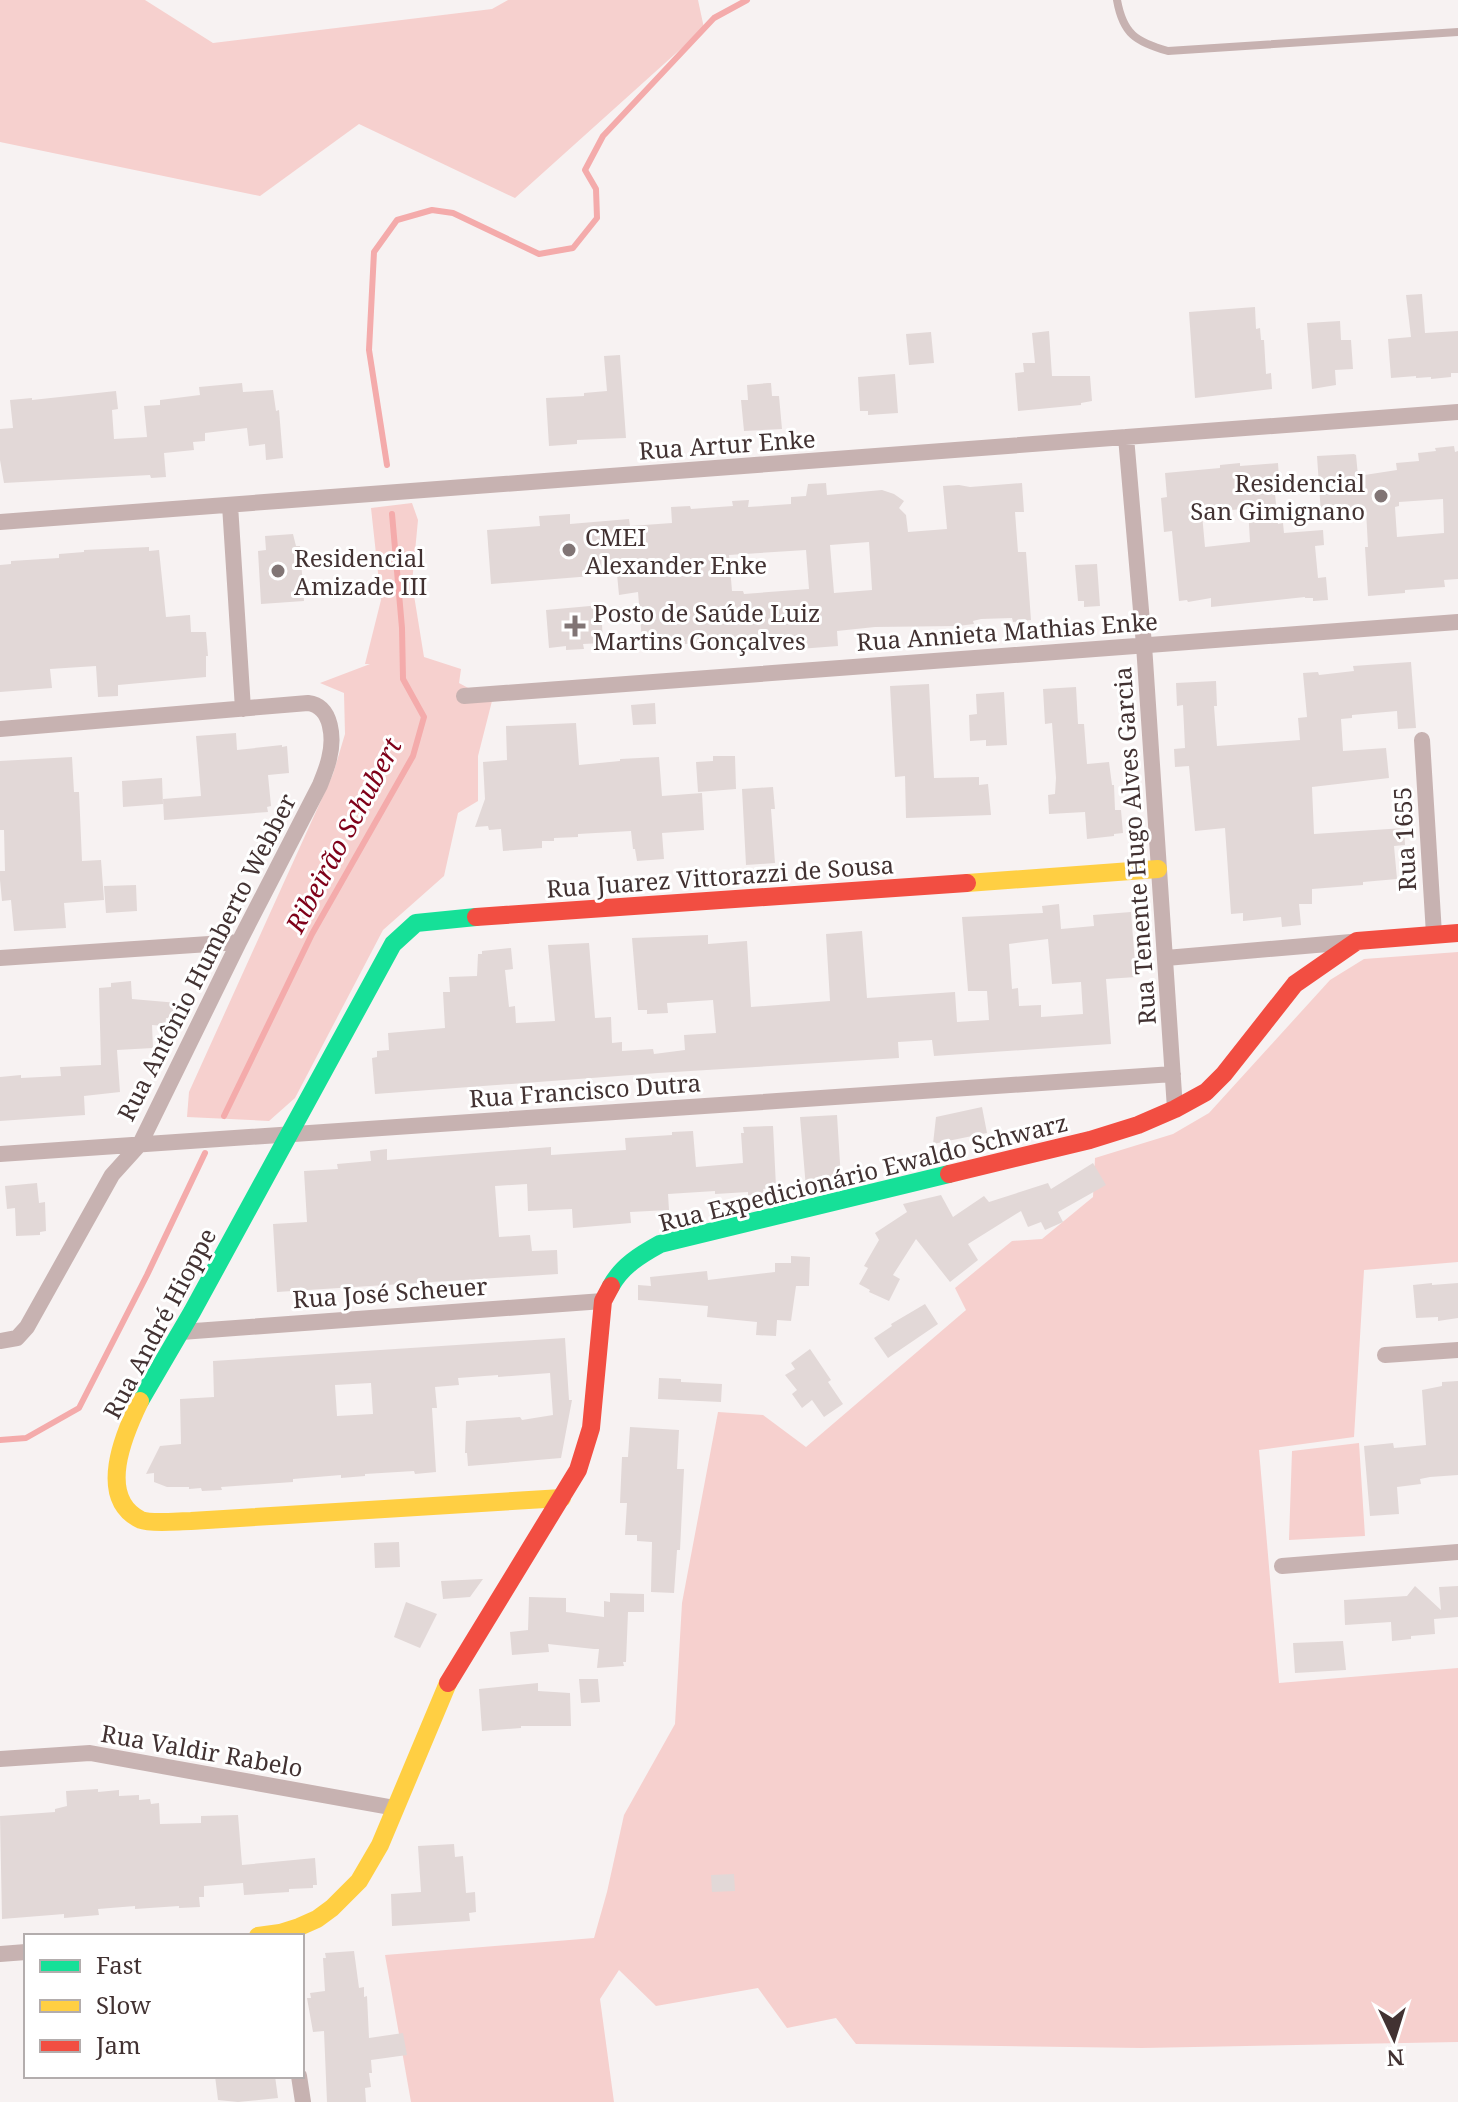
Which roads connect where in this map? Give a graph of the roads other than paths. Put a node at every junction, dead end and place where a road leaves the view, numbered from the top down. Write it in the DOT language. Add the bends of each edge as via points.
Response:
graph roads {
  1 [pos="1117,0"];
  2 [pos="1458,32"];
  3 [pos="1458,412"];
  4 [pos="1126,437"];
  5 [pos="230,505"];
  6 [pos="0,522"];
  7 [pos="1458,622"];
  8 [pos="1144,645"];
  9 [pos="464,696"];
  10 [pos="243,709"];
  11 [pos="0,729"];
  12 [pos="1422,740"];
  13 [pos="1158,869"];
  14 [pos="1458,933"];
  15 [pos="1434,934"];
  16 [pos="1357,941"];
  17 [pos="239,942"];
  18 [pos="0,958"];
  19 [pos="1166,958"];
  20 [pos="344,1033"];
  21 [pos="1173,1074"];
  22 [pos="1175,1109"];
  23 [pos="290,1134"];
  24 [pos="140,1144"];
  25 [pos="0,1154"];
  26 [pos="603,1301"];
  27 [pos="181,1332"];
  28 [pos="8,1340"];
  29 [pos="1458,1350"];
  30 [pos="1385,1355"];
  31 [pos="562,1498"];
  32 [pos="1458,1552"];
  33 [pos="1282,1566"];
  34 [pos="0,1759"];
  35 [pos="395,1808"];
  36 [pos="280,1934"];
  37 [pos="24,1952"];
  38 [pos="0,1954"];
  39 [pos="299,2078"];
  40 [pos="303,2102"];
  1 -- 2 [label="lane" via="1134,38 1168,51"];
  3 -- 4 [label="street, Rua Artur Enke"];
  4 -- 5 [label="street, Rua Artur Enke"];
  4 -- 8 [label="street, Rua Tenente Hugo Alves Garcia"];
  5 -- 6 [label="street, Rua Artur Enke"];
  5 -- 10 [label="street"];
  7 -- 8 [label="street, Rua Annieta Mathias Enke"];
  8 -- 9 [label="street, Rua Annieta Mathias Enke"];
  8 -- 13 [label="street, Rua Tenente Hugo Alves Garcia"];
  10 -- 11 [label="street"];
  10 -- 17 [label="street, Rua Antônio Humberto Webber" via="314,704 323,709 332,737 320,785"];
  12 -- 15 [label="street, Rua 1655"];
  13 -- 19 [label="street, Rua Tenente Hugo Alves Garcia"];
  13 -- 20 [label="street, Rua Juarez Vittorazzi de Sousa" via="416,923 393,944"];
  14 -- 15 [label="street, Rua Expedicionário Ewaldo Schwarz"];
  15 -- 16 [label="street, Rua Expedicionário Ewaldo Schwarz"];
  16 -- 19 [label="street"];
  16 -- 22 [label="street, Rua Expedicionário Ewaldo Schwarz" via="1295,984 1224,1074 1206,1092"];
  17 -- 18 [label="street"];
  17 -- 24 [label="street, Rua Antônio Humberto Webber"];
  19 -- 21 [label="street, Rua Tenente Hugo Alves Garcia"];
  20 -- 23 [label="street, Rua André Hioppe"];
  21 -- 22 [label="street, Rua Tenente Hugo Alves Garcia"];
  21 -- 23 [label="street, Rua Francisco Dutra"];
  22 -- 26 [label="street, Rua Expedicionário Ewaldo Schwarz" via="1090,1140 660,1244 618,1274"];
  23 -- 24 [label="street, Rua Francisco Dutra"];
  23 -- 27 [label="street, Rua André Hioppe"];
  24 -- 25 [label="street, Rua Francisco Dutra"];
  24 -- 28 [label="street, Rua Antônio Humberto Webber" via="112,1175 27,1327"];
  26 -- 27 [label="street, Rua José Scheuer"];
  26 -- 31 [label="street, Rua Expedicionário Ewaldo Schwarz" via="591,1428 578,1470"];
  27 -- 31 [label="street, Rua André Hioppe" via="154,1373 122,1446 116,1477 123,1506 143,1521"];
  29 -- 30 [label="street"];
  31 -- 35 [label="street, Rua Expedicionário Ewaldo Schwarz" via="444,1689"];
  32 -- 33 [label="street"];
  34 -- 35 [label="street, Rua Valdir Rabelo" via="90,1753"];
  35 -- 36 [label="street, Rua Expedicionário Ewaldo Schwarz" via="355,1888 317,1918"];
  37 -- 38 [label="street"];
  39 -- 40 [label="street"];
}
